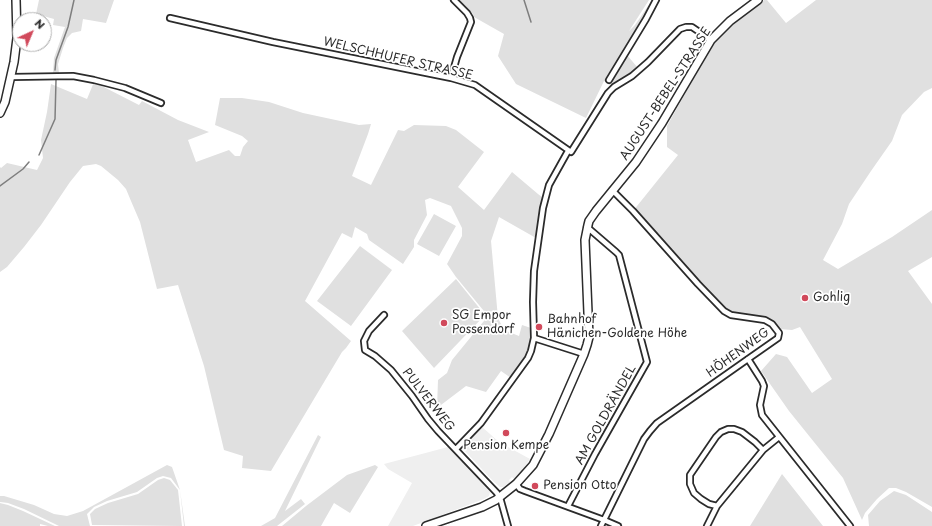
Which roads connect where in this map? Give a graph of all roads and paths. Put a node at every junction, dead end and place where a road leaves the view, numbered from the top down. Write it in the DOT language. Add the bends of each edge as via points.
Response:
graph roads {
  1 [pos="16,0"];
  2 [pos="454,0"];
  3 [pos="656,0"];
  4 [pos="758,0"];
  5 [pos="170,18"];
  6 [pos="711,40"];
  7 [pos="12,77"];
  8 [pos="451,78"];
  9 [pos="609,80"];
  10 [pos="161,103"];
  11 [pos="0,113"];
  12 [pos="568,150"];
  13 [pos="612,190"];
  14 [pos="587,227"];
  15 [pos="384,315"];
  16 [pos="534,338"];
  17 [pos="584,354"];
  18 [pos="748,359"];
  19 [pos="779,437"];
  20 [pos="456,449"];
  21 [pos="763,450"];
  22 [pos="516,484"];
  23 [pos="500,498"];
  24 [pos="568,506"];
  25 [pos="717,506"];
  26 [pos="604,520"];
  27 [pos="426,526"];
  28 [pos="508,526"];
  29 [pos="601,526"];
  30 [pos="618,526"];
  31 [pos="707,526"];
  32 [pos="850,526"];
  1 -- 7 [label="main road" via="17,38"];
  2 -- 8 [label="street" via="467,13 471,22"];
  3 -- 9 [label="street"];
  4 -- 6 [label="main road, AUGUST-BEBEL-STRASSE" via="730,21"];
  5 -- 8 [label="street, WELSCHHUFER STRASSE"];
  6 -- 12 [label="street" via="692,28 680,29 648,62 608,93 571,152"];
  6 -- 13 [label="main road, AUGUST-BEBEL-STRASSE" via="636,162"];
  7 -- 10 [label="street" via="73,76 125,88"];
  7 -- 11 [label="main road"];
  8 -- 12 [label="street, WELSCHHUFER STRASSE" via="475,85"];
  12 -- 16 [label="street" via="549,186 543,208 534,271"];
  13 -- 14 [label="main road, AUGUST-BEBEL-STRASSE"];
  13 -- 18 [label="street, HÖHENWEG" via="724,311 730,315 766,320 772,324 779,333 778,338"];
  14 -- 17 [label="main road" via="585,240 589,337"];
  14 -- 24 [label="street, AM GOLDRÄNDEL" via="619,255 647,362"];
  15 -- 20 [label="street, PULVERWEG" via="369,331 364,341 365,350 392,370 428,419"];
  16 -- 17 [label="street"];
  16 -- 20 [label="street" via="528,358 496,403"];
  17 -- 22 [label="main road" via="539,456"];
  18 -- 19 [label="street" via="764,386 760,406 762,415"];
  18 -- 26 [label="street, HÖHENWEG" via="657,423 644,438"];
  19 -- 21 [label="street"];
  19 -- 32 [label="street"];
  20 -- 23 [label="street, PULVERWEG"];
  21 -- 25 [label="street"];
  21 -- 25 [label="street" via="742,432 734,429 721,432 716,437 690,475 690,484 694,493 701,499"];
  22 -- 23 [label="main road"];
  22 -- 24 [label="street" via="520,489"];
  23 -- 27 [label="main road" via="482,507"];
  23 -- 28 [label="street"];
  24 -- 26 [label="street"];
  25 -- 31 [label="street"];
  26 -- 29 [label="street, HÖHENWEG"];
  26 -- 30 [label="street"];
}
